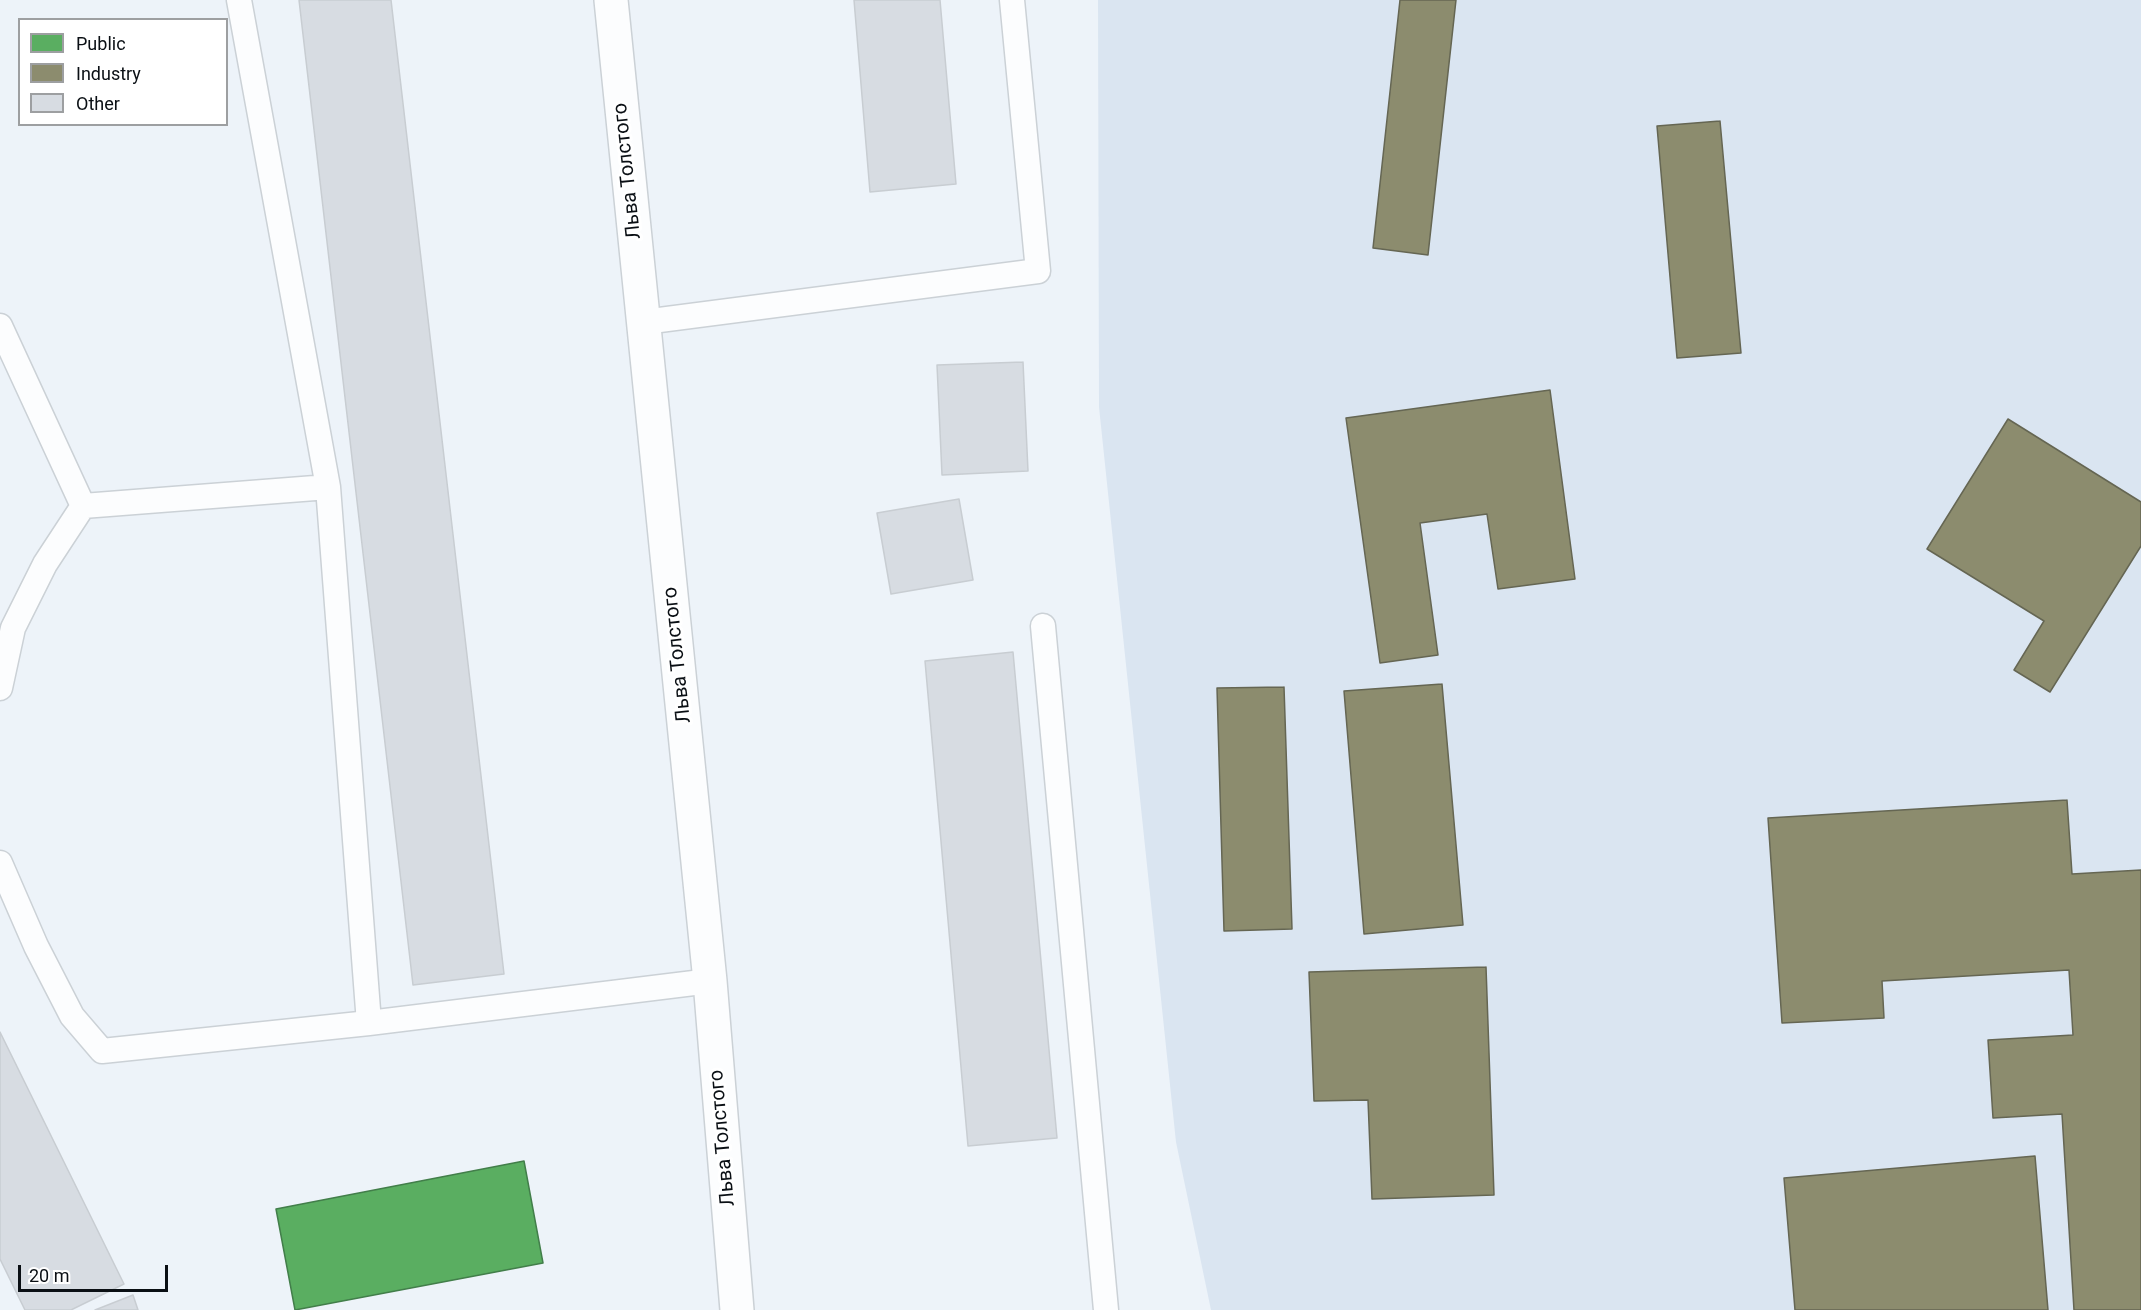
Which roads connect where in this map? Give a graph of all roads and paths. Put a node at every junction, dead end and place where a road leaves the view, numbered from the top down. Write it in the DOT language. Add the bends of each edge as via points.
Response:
graph roads {
  1 [pos="239,0"];
  2 [pos="610,0"];
  3 [pos="1012,0"];
  4 [pos="644,322"];
  5 [pos="0,326"];
  6 [pos="328,487"];
  7 [pos="83,506"];
  8 [pos="1043,626"];
  9 [pos="0,688"];
  10 [pos="0,863"];
  11 [pos="710,981"];
  12 [pos="369,1023"];
  13 [pos="737,1310"];
  14 [pos="1106,1310"];
  1 -- 6 [label="lane"];
  2 -- 4 [label="street, Льва Толстого"];
  3 -- 4 [label="lane" via="1038,271"];
  4 -- 11 [label="street, Льва Толстого"];
  5 -- 7 [label="lane"];
  6 -- 7 [label="lane"];
  6 -- 12 [label="lane"];
  7 -- 9 [label="lane" via="45,564 13,628"];
  8 -- 14 [label="lane"];
  10 -- 12 [label="lane" via="72,1016 102,1051"];
  11 -- 12 [label="lane"];
  11 -- 13 [label="street, Льва Толстого"];
}
